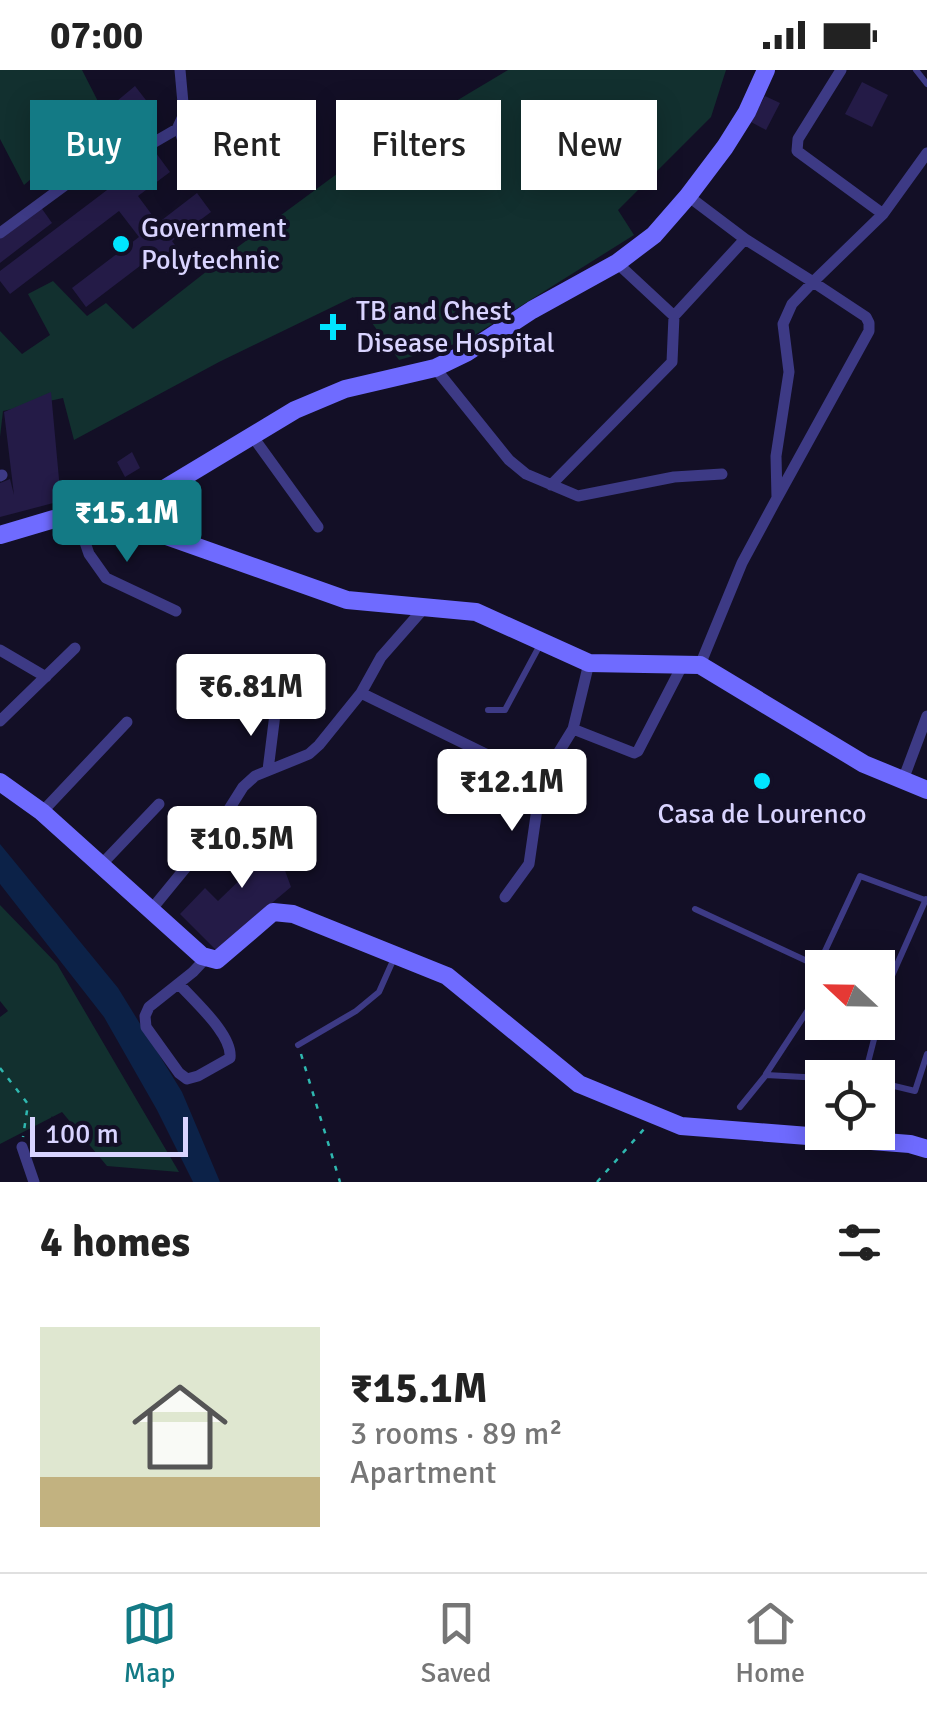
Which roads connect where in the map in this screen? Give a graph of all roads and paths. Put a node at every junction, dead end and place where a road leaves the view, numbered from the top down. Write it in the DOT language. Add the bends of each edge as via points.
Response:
graph roads {
  1 [pos="180,70"];
  2 [pos="766,70"];
  3 [pos="841,70"];
  4 [pos="916,70"];
  5 [pos="927,84"];
  6 [pos="183,100"];
  7 [pos="177,128"];
  8 [pos="927,153"];
  9 [pos="688,196"];
  10 [pos="882,214"];
  11 [pos="0,233"];
  12 [pos="745,240"];
  13 [pos="617,263"];
  14 [pos="813,282"];
  15 [pos="674,316"];
  16 [pos="435,368"];
  17 [pos="253,437"];
  18 [pos="722,474"];
  19 [pos="552,485"];
  20 [pos="777,498"];
  21 [pos="77,519"];
  22 [pos="126,522"];
  23 [pos="318,527"];
  24 [pos="0,535"];
  25 [pos="425,606"];
  26 [pos="176,610"];
  27 [pos="542,642"];
  28 [pos="74,648"];
  29 [pos="0,650"];
  30 [pos="590,662"];
  31 [pos="691,664"];
  32 [pos="46,677"];
  33 [pos="361,693"];
  34 [pos="488,710"];
  35 [pos="276,714"];
  36 [pos="927,716"];
  37 [pos="0,720"];
  38 [pos="127,722"];
  39 [pos="573,728"];
  40 [pos="268,770"];
  41 [pos="903,780"];
  42 [pos="0,782"];
  43 [pos="542,782"];
  44 [pos="927,790"];
  45 [pos="159,804"];
  46 [pos="42,812"];
  47 [pos="101,865"];
  48 [pos="505,897"];
  49 [pos="926,898"];
  50 [pos="694,909"];
  51 [pos="151,910"];
  52 [pos="827,950"];
  53 [pos="395,955"];
  54 [pos="207,957"];
  55 [pos="805,960"];
  56 [pos="895,970"];
  57 [pos="179,984"];
  58 [pos="805,1015"];
  59 [pos="298,1044"];
  60 [pos="927,1054"];
  61 [pos="0,1068"];
  62 [pos="766,1075"];
  63 [pos="805,1077"];
  64 [pos="895,1086"];
  65 [pos="740,1108"];
  66 [pos="656,1116"];
  67 [pos="805,1136"];
  68 [pos="895,1143"];
  69 [pos="22,1147"];
  70 [pos="927,1148"];
  71 [pos="34,1182"];
  72 [pos="340,1182"];
  73 [pos="597,1182"];
  1 -- 6 [label="street"];
  2 -- 9 [label="main road" via="726,147"];
  3 -- 10 [label="street" via="797,151"];
  4 -- 5 [label="lane"];
  7 -- 11 [label="street" via="127,158 83,172"];
  8 -- 10 [label="street"];
  9 -- 12 [label="street"];
  9 -- 13 [label="main road" via="654,235"];
  10 -- 14 [label="street"];
  12 -- 14 [label="street"];
  12 -- 15 [label="street"];
  13 -- 15 [label="street"];
  13 -- 16 [label="main road"];
  14 -- 20 [label="street" via="783,324 789,372"];
  14 -- 20 [label="street" via="866,318 869,331"];
  15 -- 19 [label="street" via="672,362"];
  16 -- 17 [label="main road" via="344,389"];
  16 -- 19 [label="street" via="509,460"];
  17 -- 22 [label="main road" via="144,501"];
  17 -- 23 [label="street"];
  18 -- 19 [label="street" via="578,496"];
  20 -- 31 [label="street"];
  21 -- 22 [label="main road"];
  21 -- 24 [label="main road"];
  21 -- 26 [label="street" via="106,578"];
  22 -- 25 [label="main road" via="347,600"];
  25 -- 27 [label="main road" via="476,612"];
  25 -- 33 [label="street" via="381,657"];
  27 -- 30 [label="main road"];
  27 -- 34 [label="lane" via="505,710"];
  28 -- 32 [label="street"];
  29 -- 32 [label="street"];
  30 -- 31 [label="main road"];
  30 -- 39 [label="street"];
  31 -- 39 [label="street" via="638,751"];
  31 -- 41 [label="main road"];
  32 -- 37 [label="street"];
  33 -- 40 [label="street" via="309,754"];
  33 -- 43 [label="street"];
  35 -- 40 [label="street"];
  36 -- 41 [label="street"];
  38 -- 46 [label="street"];
  39 -- 43 [label="street"];
  40 -- 51 [label="street" via="242,786 214,833"];
  41 -- 44 [label="main road"];
  42 -- 46 [label="main road"];
  43 -- 48 [label="street" via="529,864"];
  45 -- 47 [label="street"];
  46 -- 47 [label="main road"];
  47 -- 51 [label="main road"];
  49 -- 52 [label="lane" via="860,876"];
  49 -- 56 [label="lane"];
  50 -- 55 [label="lane"];
  51 -- 54 [label="main road"];
  53 -- 54 [label="main road" via="273,912 217,960"];
  53 -- 59 [label="lane" via="379,992"];
  53 -- 66 [label="main road" via="447,976 579,1084"];
  54 -- 57 [label="street"];
  57 -- 57 [label="street" via="144,1016 188,1079 230,1058 231,1047"];
  58 -- 62 [label="lane"];
  59 -- 72 [label="path"];
  60 -- 64 [label="lane" via="915,1091"];
  61 -- 69 [label="path" via="28,1104"];
  62 -- 63 [label="lane"];
  62 -- 65 [label="lane"];
  66 -- 67 [label="main road" via="681,1126"];
  66 -- 73 [label="path"];
  68 -- 70 [label="main road"];
  69 -- 71 [label="street"];
}
